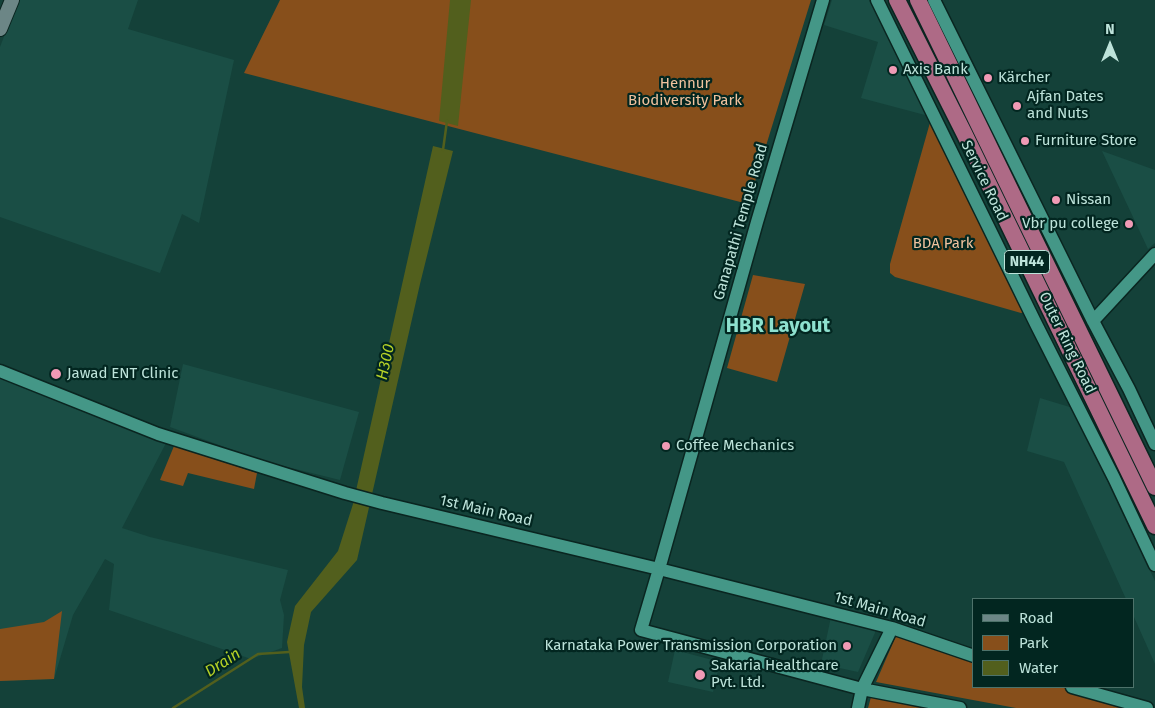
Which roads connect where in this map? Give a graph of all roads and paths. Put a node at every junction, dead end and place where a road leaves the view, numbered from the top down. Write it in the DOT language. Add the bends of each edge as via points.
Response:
graph roads {
  1 [pos="2,0"];
  2 [pos="12,0"];
  3 [pos="823,0"];
  4 [pos="877,0"];
  5 [pos="897,0"];
  6 [pos="918,0"];
  7 [pos="934,0"];
  8 [pos="0,6"];
  9 [pos="0,29"];
  10 [pos="1155,254"];
  11 [pos="1093,321"];
  12 [pos="0,371"];
  13 [pos="1155,444"];
  14 [pos="1155,487"];
  15 [pos="1155,526"];
  16 [pos="1155,565"];
  17 [pos="659,569"];
  18 [pos="892,628"];
  19 [pos="972,655"];
  20 [pos="1076,688"];
  21 [pos="862,689"];
  22 [pos="858,708"];
  23 [pos="960,708"];
  24 [pos="1147,708"];
  1 -- 8 [label="main road"];
  2 -- 9 [label="main road"];
  3 -- 17 [label="street, Ganapathi Temple Road"];
  4 -- 16 [label="street, Service Road"];
  5 -- 15 [label="highway, Outer Ring Road / NH44"];
  6 -- 14 [label="highway, Outer Ring Road / NH44"];
  7 -- 11 [label="street"];
  10 -- 11 [label="street"];
  11 -- 13 [label="street"];
  12 -- 17 [label="street, 1st Main Road" via="158,434 346,493"];
  17 -- 18 [label="street, 1st Main Road"];
  17 -- 21 [label="street, Ganapathi Temple Road" via="641,630"];
  18 -- 19 [label="street, 1st Main Road"];
  18 -- 21 [label="street"];
  20 -- 24 [label="street"];
  21 -- 22 [label="street"];
  21 -- 23 [label="street"];
}
